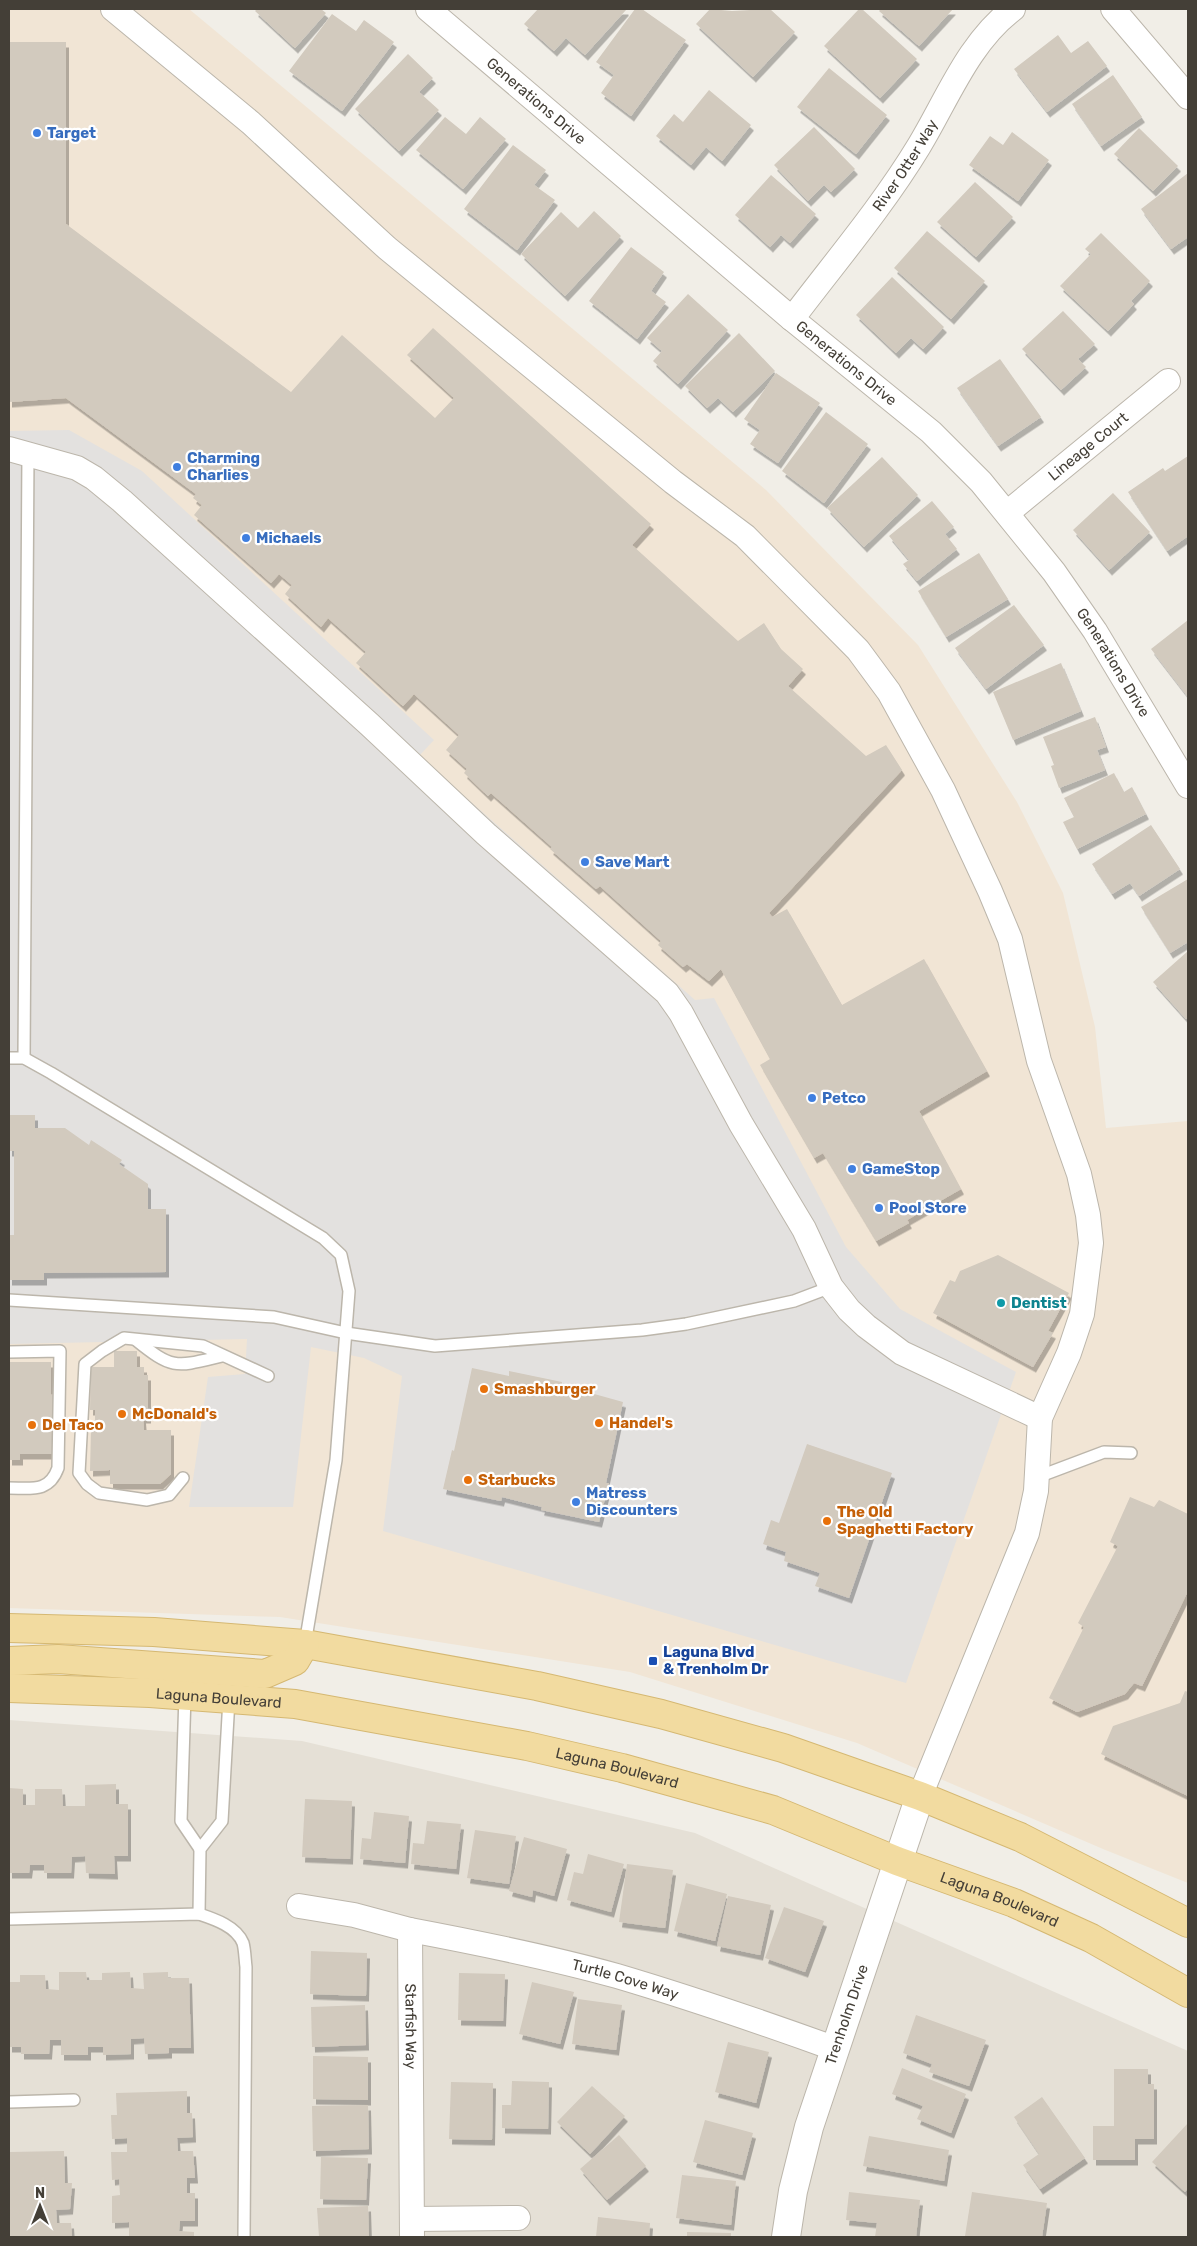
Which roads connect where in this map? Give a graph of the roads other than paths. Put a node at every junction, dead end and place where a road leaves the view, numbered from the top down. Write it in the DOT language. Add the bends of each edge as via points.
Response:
graph roads {
  1 [pos="113,9"];
  2 [pos="428,9"];
  3 [pos="1013,9"];
  4 [pos="1113,9"];
  5 [pos="1188,97"];
  6 [pos="792,319"];
  7 [pos="1168,381"];
  8 [pos="18,451"];
  9 [pos="1007,512"];
  10 [pos="1188,785"];
  11 [pos="9,1058"];
  12 [pos="24,1058"];
  13 [pos="831,1287"];
  14 [pos="9,1300"];
  15 [pos="346,1333"];
  16 [pos="136,1340"];
  17 [pos="9,1352"];
  18 [pos="222,1356"];
  19 [pos="268,1376"];
  20 [pos="1040,1418"];
  21 [pos="1131,1453"];
  22 [pos="183,1478"];
  23 [pos="1035,1478"];
  24 [pos="9,1488"];
  25 [pos="9,1628"];
  26 [pos="305,1644"];
  27 [pos="9,1660"];
  28 [pos="9,1688"];
  29 [pos="185,1696"];
  30 [pos="229,1699"];
  31 [pos="920,1796"];
  32 [pos="200,1849"];
  33 [pos="897,1861"];
  34 [pos="299,1906"];
  35 [pos="199,1914"];
  36 [pos="9,1919"];
  37 [pos="1188,1923"];
  38 [pos="410,1930"];
  39 [pos="1188,1993"];
  40 [pos="836,2049"];
  41 [pos="74,2100"];
  42 [pos="9,2102"];
  43 [pos="518,2218"];
  44 [pos="412,2228"];
  45 [pos="244,2237"];
  46 [pos="786,2237"];
  1 -- 20 [label="street" via="252,123 395,254 673,482 745,536 858,650 889,692 942,790 1006,931 1039,1061 1079,1174 1091,1243 1082,1314"];
  2 -- 6 [label="street, Generations Drive"];
  3 -- 6 [label="street, River Otter Way" via="968,60 901,173"];
  4 -- 5 [label="street"];
  6 -- 9 [label="street, Generations Drive" via="931,432"];
  7 -- 9 [label="street, Lineage Court"];
  8 -- 12 [label="lane"];
  8 -- 13 [label="street" via="77,468 122,501 486,834 667,993 804,1229"];
  9 -- 10 [label="street, Generations Drive" via="1095,631"];
  11 -- 12 [label="lane"];
  12 -- 15 [label="lane" via="323,1238 340,1255 343,1264 349,1291"];
  13 -- 15 [label="lane" via="794,1301 642,1330 435,1346"];
  13 -- 20 [label="street" via="866,1326 902,1353"];
  14 -- 15 [label="lane" via="274,1317"];
  15 -- 26 [label="lane" via="336,1460"];
  16 -- 18 [label="lane" via="203,1346"];
  16 -- 18 [label="lane" via="160,1359 184,1366"];
  16 -- 22 [label="lane" via="124,1338 85,1364 79,1473 99,1493 147,1500 170,1495"];
  17 -- 24 [label="lane" via="60,1351 58,1468 55,1478 43,1488"];
  18 -- 19 [label="lane"];
  20 -- 23 [label="street"];
  21 -- 23 [label="lane" via="1104,1452"];
  23 -- 31 [label="street" via="1027,1533"];
  25 -- 26 [label="main road" via="154,1632"];
  26 -- 27 [label="main road" via="295,1661 265,1674 58,1659"];
  26 -- 31 [label="main road" via="537,1686 661,1714 783,1748"];
  28 -- 29 [label="main road, Laguna Boulevard"];
  29 -- 30 [label="main road, Laguna Boulevard"];
  29 -- 32 [label="lane" via="181,1820"];
  30 -- 32 [label="lane" via="222,1820"];
  30 -- 33 [label="main road, Laguna Boulevard" via="295,1704 527,1746 622,1768 772,1810"];
  31 -- 33 [label="street, Trenholm Drive"];
  31 -- 37 [label="main road" via="1020,1837"];
  32 -- 35 [label="lane"];
  33 -- 39 [label="main road, Laguna Boulevard" via="1014,1903 1091,1938"];
  33 -- 40 [label="street, Trenholm Drive"];
  34 -- 38 [label="street" via="354,1915"];
  35 -- 36 [label="lane"];
  35 -- 45 [label="lane" via="232,1929 242,1942 246,1967"];
  38 -- 40 [label="street, Turtle Cove Way" via="500,1947 615,1976 729,2011"];
  38 -- 44 [label="street, Starfish Way"];
  40 -- 46 [label="street, Trenholm Drive" via="809,2127 793,2191"];
  41 -- 42 [label="lane"];
  43 -- 44 [label="street"];
}
